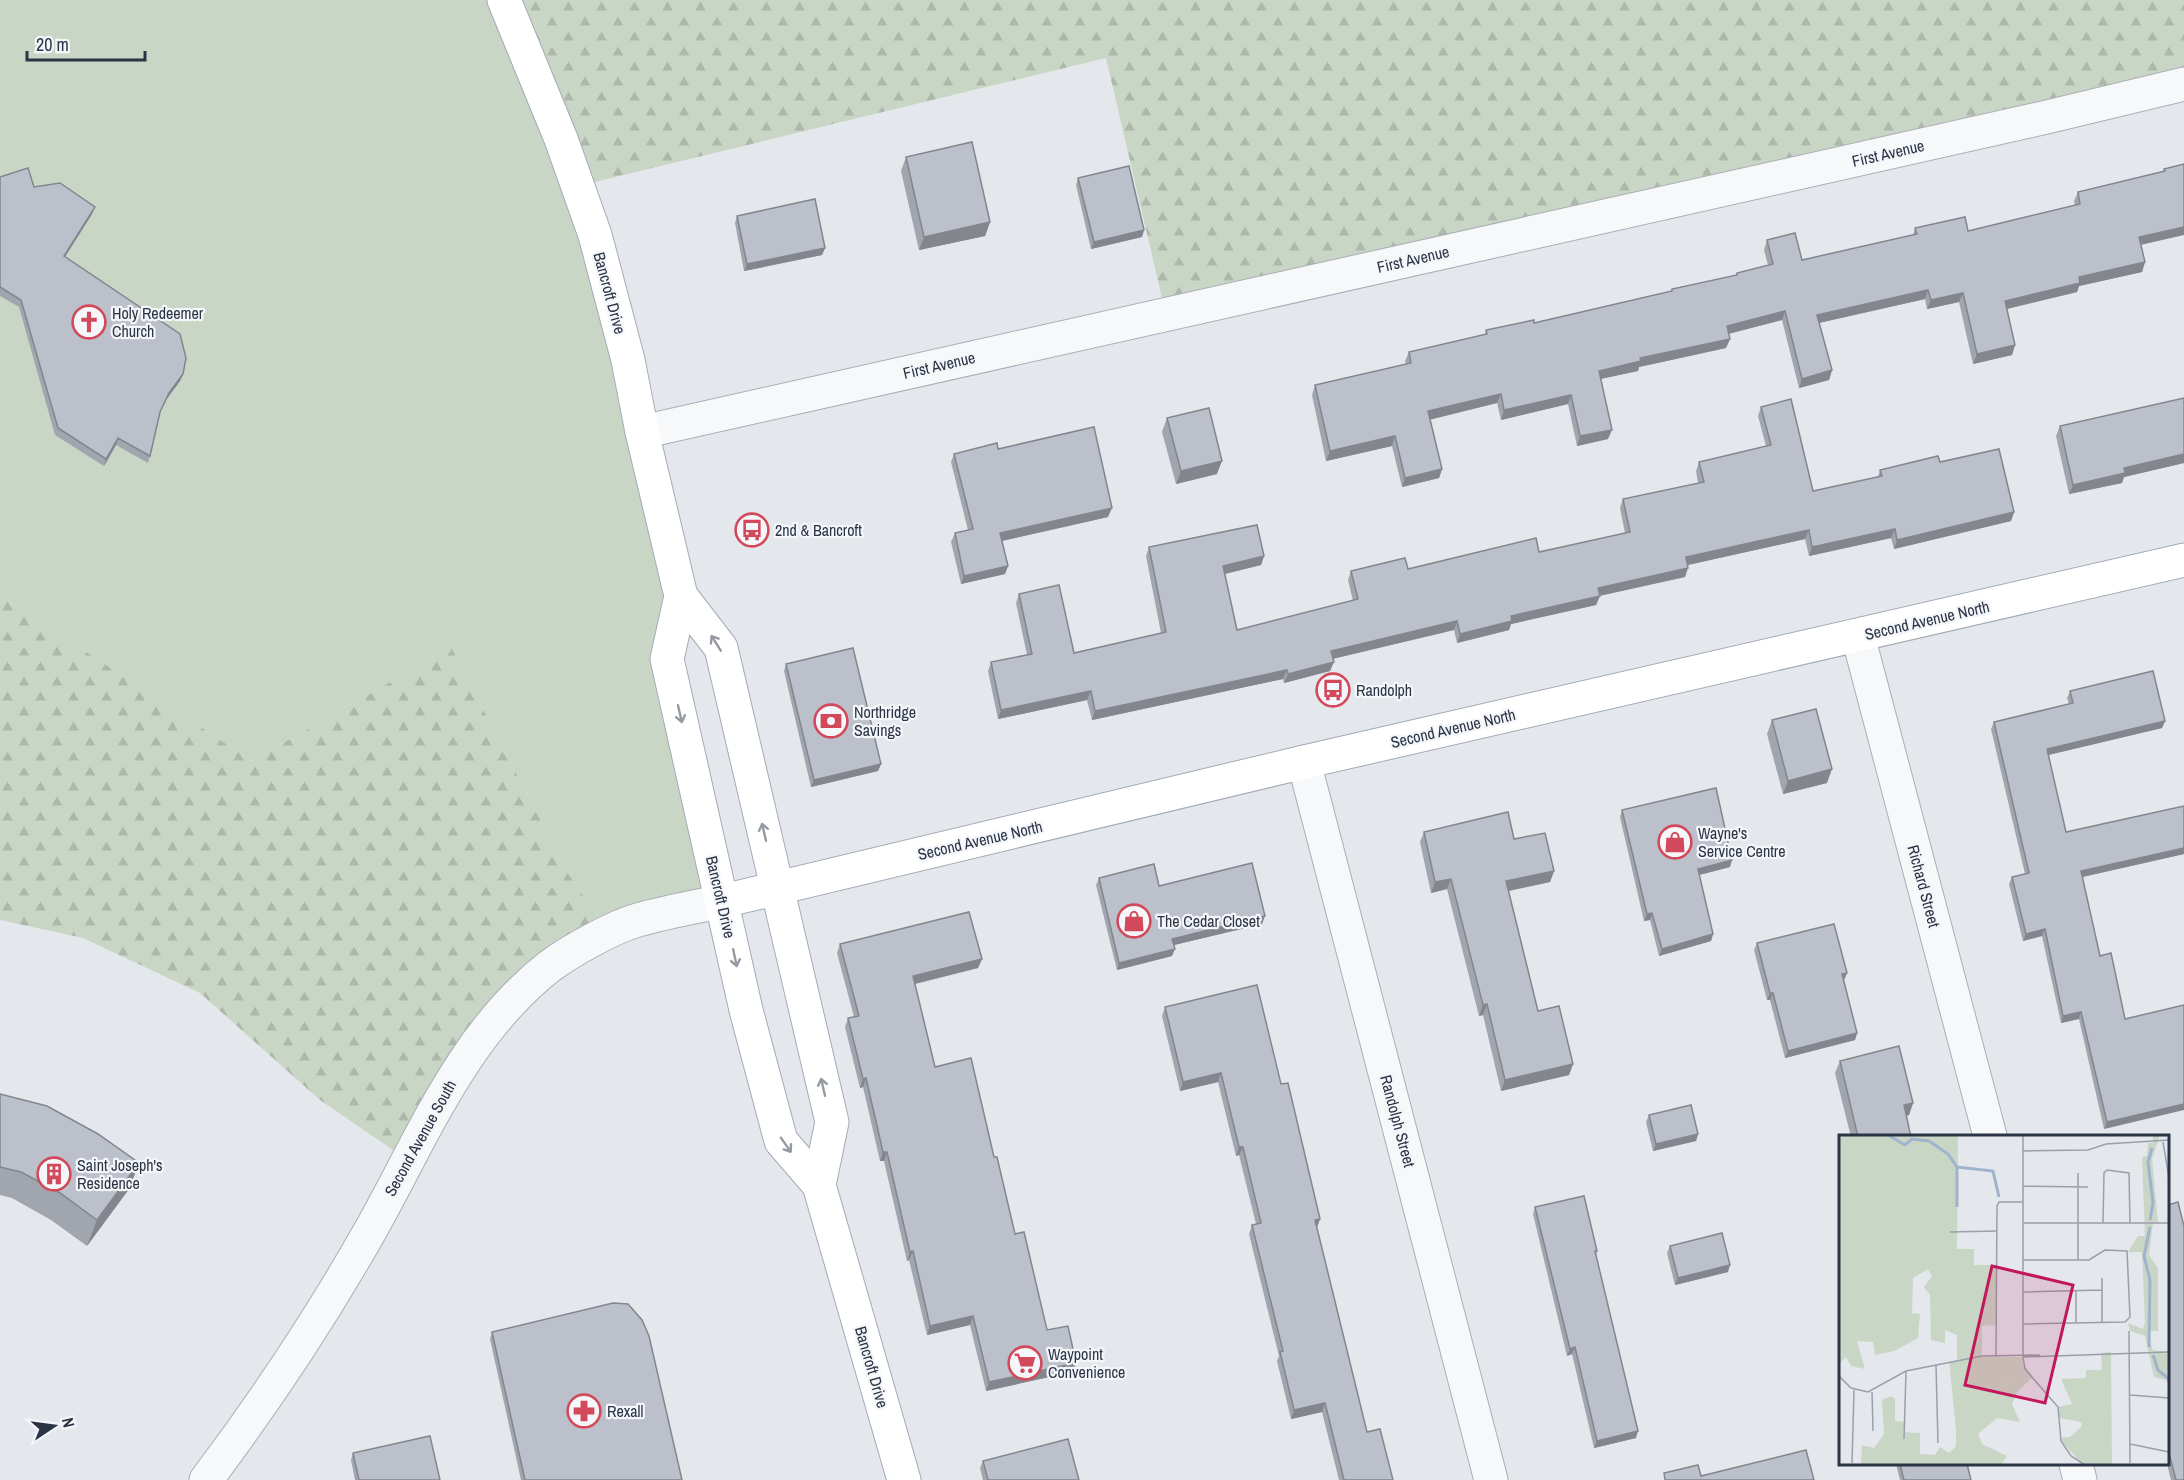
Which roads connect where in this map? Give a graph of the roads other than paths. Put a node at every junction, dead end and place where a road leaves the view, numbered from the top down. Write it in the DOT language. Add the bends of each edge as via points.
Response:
graph roads {
  1 [pos="504,0"];
  2 [pos="2184,84"];
  3 [pos="642,432"];
  4 [pos="2184,560"];
  5 [pos="681,596"];
  6 [pos="1858,636"];
  7 [pos="1304,762"];
  8 [pos="777,889"];
  9 [pos="723,901"];
  10 [pos="1989,1135"];
  11 [pos="819,1185"];
  12 [pos="2076,1465"];
  13 [pos="206,1480"];
  14 [pos="904,1480"];
  15 [pos="1491,1480"];
  16 [pos="2080,1480"];
  1 -- 3 [label="main road, Bancroft Drive" via="595,235 628,360"];
  2 -- 3 [label="street, First Avenue"];
  3 -- 5 [label="main road, Bancroft Drive"];
  4 -- 6 [label="main road, Second Avenue North"];
  8 -- 5 [label="main road, Bancroft Drive, one-way" via="721,648"];
  5 -- 9 [label="main road, Bancroft Drive, one-way" via="667,659"];
  6 -- 7 [label="main road, Second Avenue North"];
  6 -- 10 [label="street, Richard Street"];
  7 -- 8 [label="main road, Second Avenue North"];
  7 -- 15 [label="street, Randolph Street"];
  8 -- 9 [label="main road, Second Avenue North"];
  11 -- 8 [label="main road, Bancroft Drive, one-way" via="832,1122"];
  9 -- 11 [label="main road, Bancroft Drive, one-way" via="781,1141"];
  9 -- 13 [label="street, Second Avenue South" via="637,920 552,965 520,991 458,1071 330,1299"];
  11 -- 14 [label="main road, Bancroft Drive"];
  12 -- 16 [label="street"];
}
